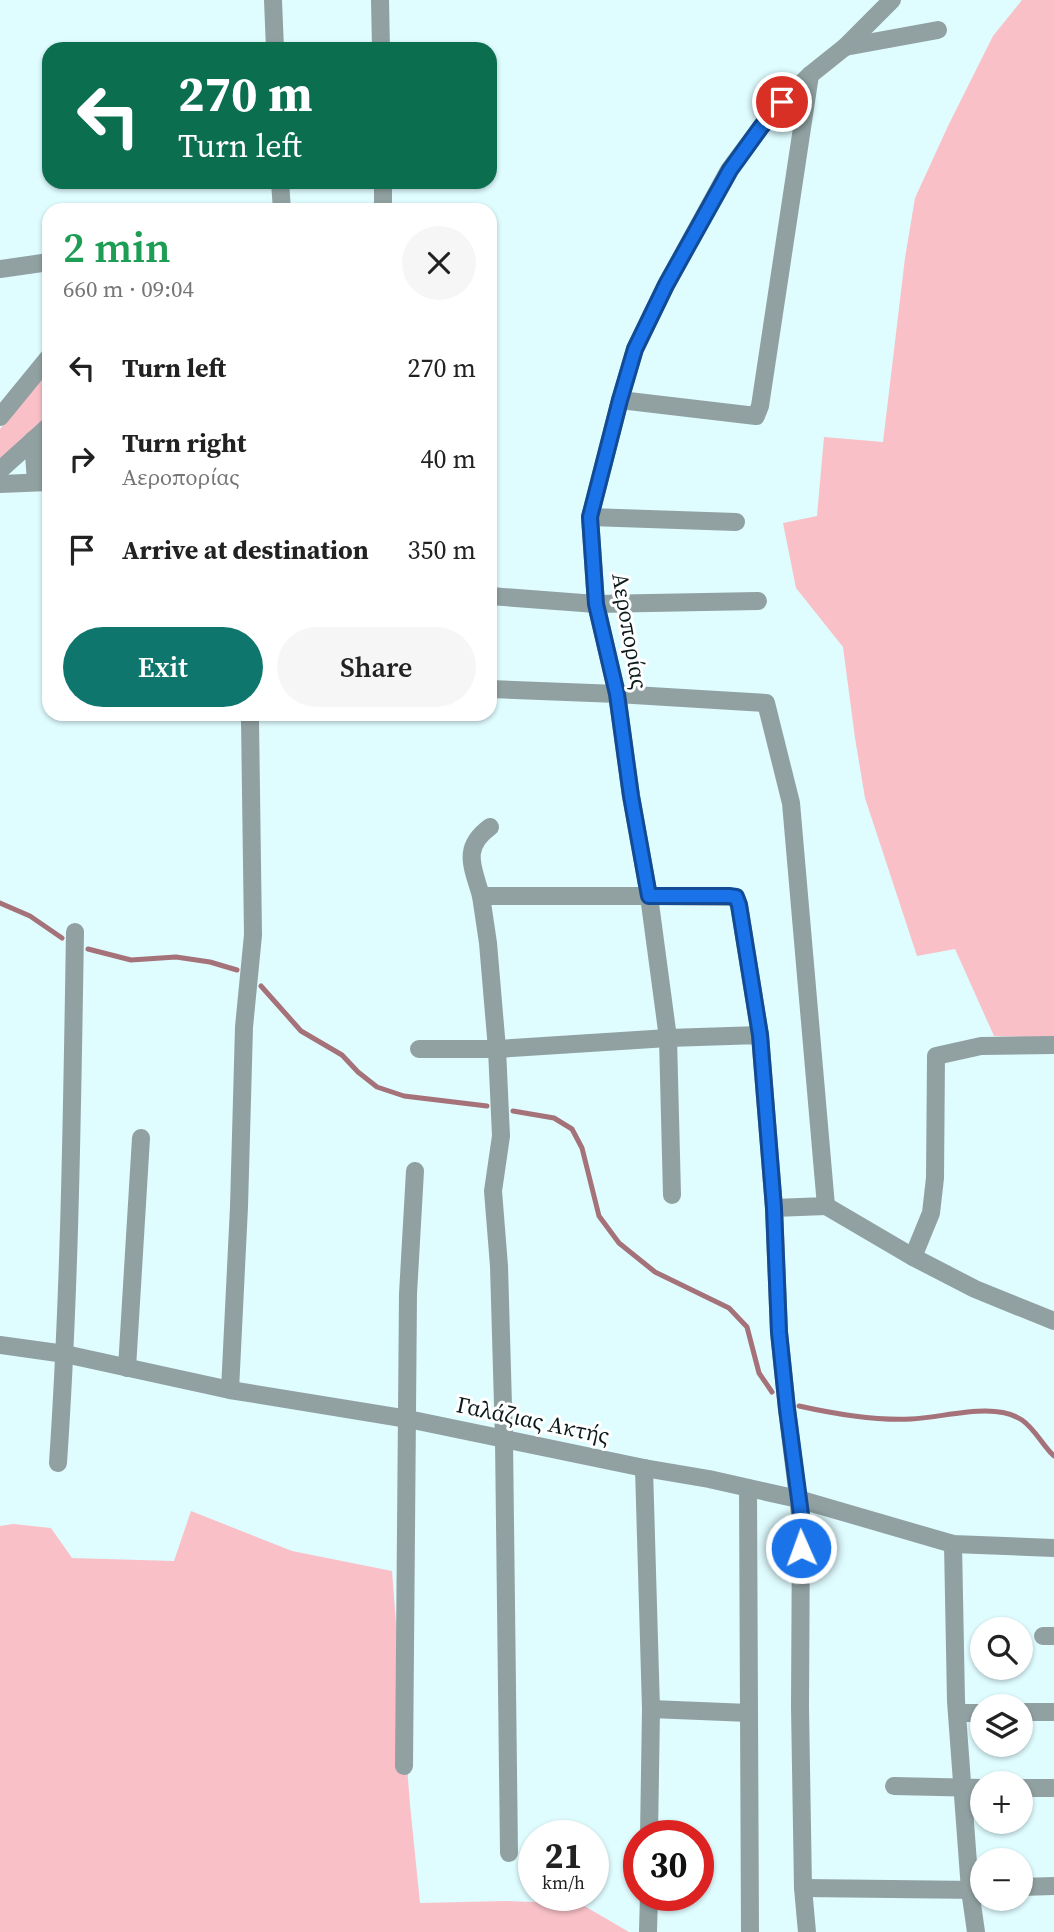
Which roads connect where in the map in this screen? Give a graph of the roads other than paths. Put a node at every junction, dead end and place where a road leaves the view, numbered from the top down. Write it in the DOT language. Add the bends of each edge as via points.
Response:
graph roads {
  1 [pos="272,0"];
  2 [pos="380,0"];
  3 [pos="892,0"];
  4 [pos="937,30"];
  5 [pos="275,42"];
  6 [pos="381,42"];
  7 [pos="845,47"];
  8 [pos="810,75"];
  9 [pos="42,263"];
  10 [pos="0,269"];
  11 [pos="42,366"];
  12 [pos="620,400"];
  13 [pos="0,417"];
  14 [pos="42,432"];
  15 [pos="33,440"];
  16 [pos="0,470"];
  17 [pos="42,482"];
  18 [pos="0,484"];
  19 [pos="590,517"];
  20 [pos="736,522"];
  21 [pos="497,597"];
  22 [pos="758,601"];
  23 [pos="596,604"];
  24 [pos="497,689"];
  25 [pos="617,694"];
  26 [pos="250,721"];
  27 [pos="490,827"];
  28 [pos="649,896"];
  29 [pos="481,897"];
  30 [pos="75,932"];
  31 [pos="760,1035"];
  32 [pos="668,1038"];
  33 [pos="1054,1045"];
  34 [pos="419,1049"];
  35 [pos="497,1049"];
  36 [pos="141,1138"];
  37 [pos="415,1171"];
  38 [pos="672,1195"];
  39 [pos="826,1206"];
  40 [pos="774,1208"];
  41 [pos="914,1257"];
  42 [pos="1049,1315"];
  43 [pos="0,1345"];
  44 [pos="65,1354"];
  45 [pos="127,1368"];
  46 [pos="230,1390"];
  47 [pos="408,1419"];
  48 [pos="504,1440"];
  49 [pos="58,1463"];
  50 [pos="644,1468"];
  51 [pos="748,1488"];
  52 [pos="798,1499"];
  53 [pos="953,1544"];
  54 [pos="1054,1548"];
  55 [pos="651,1709"];
  56 [pos="1033,1712"];
  57 [pos="1054,1712"];
  58 [pos="749,1713"];
  59 [pos="958,1713"];
  60 [pos="970,1713"];
  61 [pos="404,1766"];
  62 [pos="894,1786"];
  63 [pos="963,1788"];
  64 [pos="970,1788"];
  65 [pos="1033,1788"];
  66 [pos="1054,1788"];
  67 [pos="649,1820"];
  68 [pos="971,1848"];
  69 [pos="509,1853"];
  70 [pos="1054,1886"];
  71 [pos="1033,1887"];
  72 [pos="803,1888"];
  73 [pos="970,1890"];
  74 [pos="649,1911"];
  75 [pos="976,1911"];
  76 [pos="648,1931"];
  77 [pos="750,1932"];
  78 [pos="807,1932"];
  79 [pos="976,1932"];
  1 -- 5 [label="street"];
  2 -- 6 [label="street"];
  3 -- 7 [label="street, Αεροπορίας"];
  4 -- 7 [label="street"];
  7 -- 8 [label="street, Αεροπορίας"];
  8 -- 12 [label="street, Αεροπορίας" via="782,102 730,170 640,338"];
  8 -- 12 [label="street" via="756,416"];
  9 -- 10 [label="street"];
  11 -- 13 [label="street"];
  12 -- 19 [label="street, Αεροπορίας"];
  14 -- 15 [label="street"];
  15 -- 16 [label="street"];
  15 -- 17 [label="street"];
  17 -- 18 [label="street"];
  19 -- 20 [label="street"];
  19 -- 23 [label="street, Αεροπορίας"];
  21 -- 23 [label="street"];
  22 -- 23 [label="street"];
  23 -- 25 [label="street, Αεροπορίας"];
  24 -- 25 [label="street"];
  25 -- 28 [label="street, Αεροπορίας"];
  25 -- 39 [label="street" via="766,703 791,803"];
  26 -- 46 [label="street" via="253,935 243,1040"];
  27 -- 29 [label="street" via="477,836 470,856"];
  28 -- 29 [label="street"];
  28 -- 31 [label="street" via="736,897"];
  28 -- 32 [label="street, Αεροπορίας"];
  29 -- 35 [label="street"];
  30 -- 44 [label="street"];
  31 -- 32 [label="street"];
  31 -- 40 [label="street"];
  32 -- 35 [label="street"];
  32 -- 38 [label="street, Αεροπορίας"];
  33 -- 41 [label="street" via="981,1046 936,1056 935,1178 931,1213"];
  34 -- 35 [label="street"];
  35 -- 48 [label="street" via="501,1136 493,1191"];
  36 -- 45 [label="street"];
  37 -- 47 [label="street" via="408,1294"];
  39 -- 40 [label="street"];
  39 -- 41 [label="street"];
  40 -- 52 [label="street" via="779,1332"];
  41 -- 42 [label="street" via="975,1289"];
  43 -- 44 [label="street, Γαλάζιας Ακτής"];
  44 -- 45 [label="street, Γαλάζιας Ακτής"];
  44 -- 49 [label="street"];
  45 -- 46 [label="street, Γαλάζιας Ακτής"];
  46 -- 47 [label="street, Γαλάζιας Ακτής"];
  47 -- 48 [label="street, Γαλάζιας Ακτής"];
  47 -- 61 [label="street"];
  48 -- 50 [label="street, Γαλάζιας Ακτής"];
  48 -- 69 [label="street"];
  50 -- 51 [label="street, Γαλάζιας Ακτής"];
  50 -- 55 [label="street"];
  51 -- 52 [label="street, Γαλάζιας Ακτής"];
  51 -- 58 [label="street"];
  52 -- 53 [label="street, Γαλάζιας Ακτής"];
  52 -- 72 [label="street" via="802,1522"];
  53 -- 54 [label="street, Γαλάζιας Ακτής"];
  53 -- 59 [label="street"];
  55 -- 58 [label="street"];
  55 -- 67 [label="street"];
  56 -- 57 [label="street"];
  58 -- 77 [label="street"];
  59 -- 60 [label="street"];
  59 -- 63 [label="street"];
  62 -- 63 [label="street"];
  63 -- 64 [label="street"];
  63 -- 68 [label="street"];
  65 -- 66 [label="street"];
  70 -- 71 [label="street"];
  72 -- 73 [label="street"];
  72 -- 78 [label="street"];
  74 -- 76 [label="street"];
  75 -- 79 [label="street"];
}
